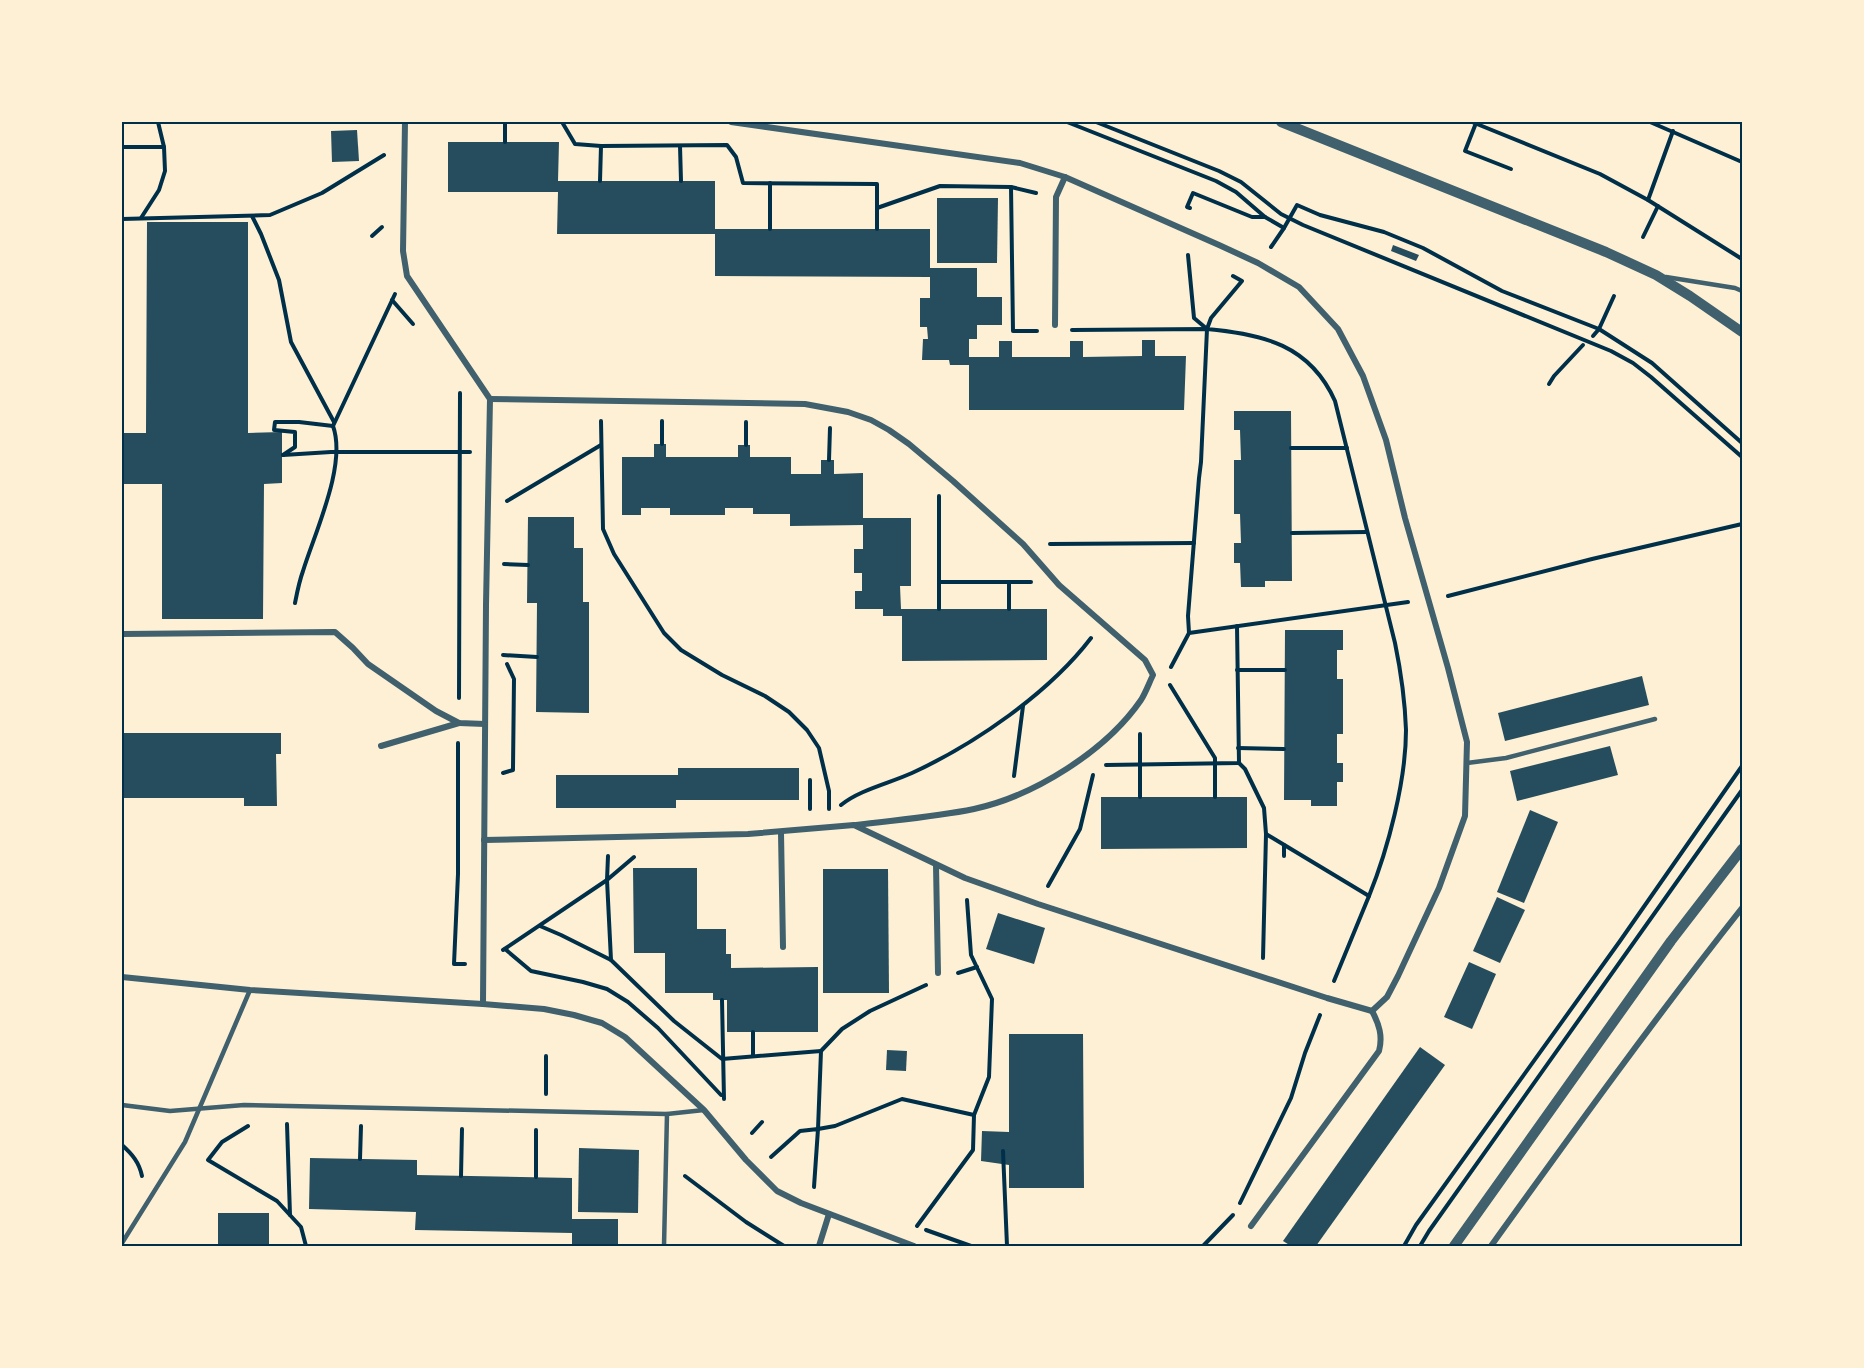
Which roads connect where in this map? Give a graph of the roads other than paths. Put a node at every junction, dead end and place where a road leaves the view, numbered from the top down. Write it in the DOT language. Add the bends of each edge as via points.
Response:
graph roads {
  1 [pos="405,122"];
  2 [pos="731,122"];
  3 [pos="1281,122"];
  4 [pos="1065,177"];
  5 [pos="1656,275"];
  6 [pos="1743,291"];
  7 [pos="1055,325"];
  8 [pos="1740,332"];
  9 [pos="1743,342"];
  10 [pos="490,399"];
  11 [pos="122,634"];
  12 [pos="1655,719"];
  13 [pos="459,723"];
  14 [pos="485,724"];
  15 [pos="381,746"];
  16 [pos="1467,763"];
  17 [pos="854,825"];
  18 [pos="781,832"];
  19 [pos="484,840"];
  20 [pos="1743,849"];
  21 [pos="936,865"];
  22 [pos="1743,908"];
  23 [pos="783,948"];
  24 [pos="938,973"];
  25 [pos="122,977"];
  26 [pos="250,990"];
  27 [pos="483,1004"];
  28 [pos="1372,1011"];
  29 [pos="122,1105"];
  30 [pos="199,1110"];
  31 [pos="705,1110"];
  32 [pos="667,1114"];
  33 [pos="829,1214"];
  34 [pos="1251,1226"];
  35 [pos="122,1243"];
  36 [pos="664,1246"];
  37 [pos="819,1246"];
  38 [pos="914,1246"];
  39 [pos="1454,1246"];
  40 [pos="1491,1246"];
  1 -- 10 [label="street" via="403,251 407,276"];
  2 -- 4 [label="street" via="1020,163"];
  3 -- 5 [label="street"];
  4 -- 7 [label="street" via="1056,197"];
  4 -- 16 [label="street" via="1258,263 1299,287 1338,329 1364,376 1386,440 1467,742"];
  5 -- 6 [label="lane"];
  5 -- 8 [label="street"];
  8 -- 9 [label="street"];
  10 -- 14 [label="street"];
  10 -- 17 [label="street" via="805,404 871,420 909,444 953,481 1145,660 1153,675 1141,699 1121,723 1096,747 1026,792 975,808"];
  11 -- 13 [label="street" via="335,632 368,664"];
  12 -- 16 [label="lane" via="1506,758"];
  13 -- 14 [label="street"];
  13 -- 15 [label="street"];
  14 -- 19 [label="street"];
  16 -- 28 [label="street" via="1465,816 1438,888 1387,997"];
  17 -- 18 [label="street"];
  17 -- 21 [label="street"];
  18 -- 19 [label="street"];
  18 -- 23 [label="street"];
  19 -- 27 [label="street"];
  20 -- 39 [label="street" via="1671,941"];
  21 -- 24 [label="street"];
  21 -- 28 [label="street" via="1038,904"];
  22 -- 40 [label="street" via="1583,1117"];
  25 -- 26 [label="street"];
  26 -- 27 [label="street"];
  26 -- 30 [label="lane"];
  27 -- 31 [label="street" via="544,1009 602,1023 625,1037"];
  28 -- 34 [label="street" via="1380,1029 1379,1051"];
  29 -- 30 [label="lane" via="152,1110"];
  30 -- 32 [label="lane" via="243,1105"];
  30 -- 35 [label="lane" via="185,1142"];
  31 -- 32 [label="lane"];
  31 -- 33 [label="street" via="777,1191"];
  32 -- 36 [label="lane"];
  33 -- 37 [label="street"];
  33 -- 38 [label="street"];
}
